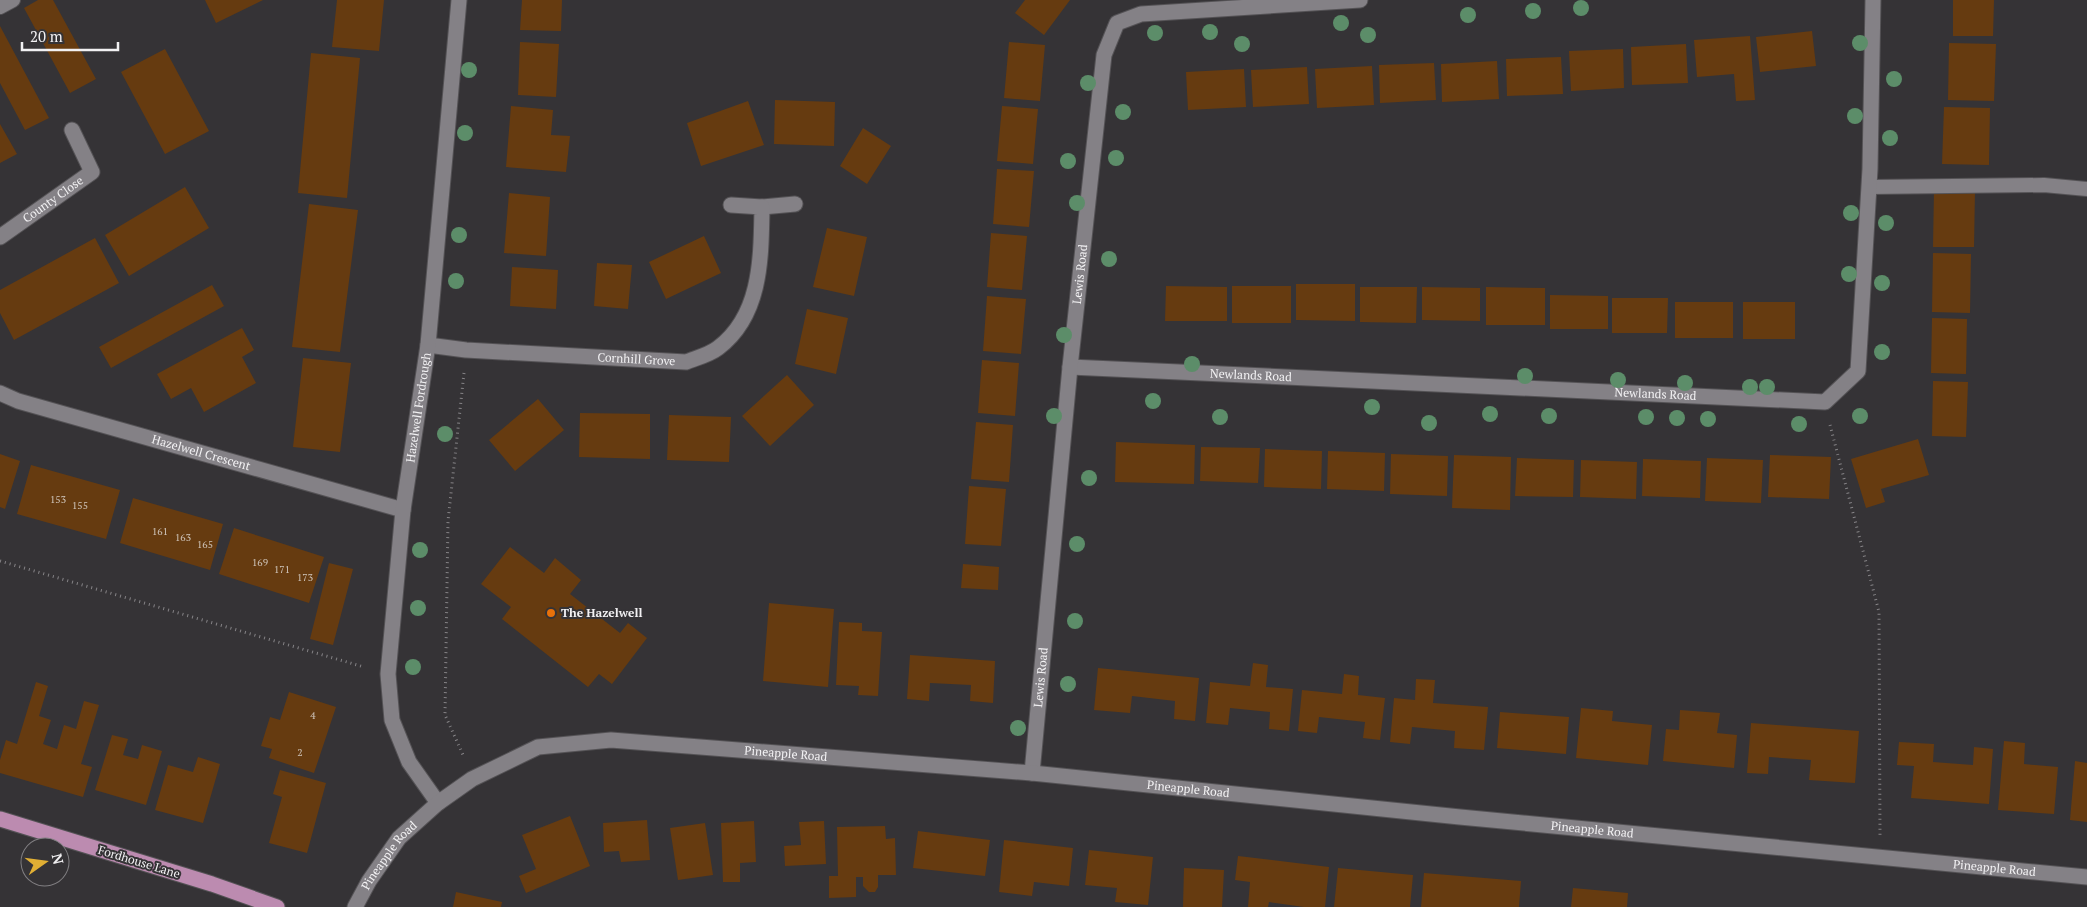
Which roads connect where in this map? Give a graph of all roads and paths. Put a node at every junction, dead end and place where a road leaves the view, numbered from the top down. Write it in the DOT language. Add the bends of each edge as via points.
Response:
graph roads {
  1 [pos="13,0"];
  2 [pos="459,0"];
  3 [pos="1360,0"];
  4 [pos="1873,0"];
  5 [pos="0,7"];
  6 [pos="72,130"];
  7 [pos="1869,187"];
  8 [pos="2087,188"];
  9 [pos="795,204"];
  10 [pos="731,205"];
  11 [pos="762,207"];
  12 [pos="0,237"];
  13 [pos="428,344"];
  14 [pos="466,350"];
  15 [pos="1070,367"];
  16 [pos="0,393"];
  17 [pos="1825,402"];
  18 [pos="403,510"];
  19 [pos="0,561"];
  20 [pos="388,674"];
  21 [pos="1032,772"];
  22 [pos="472,779"];
  23 [pos="438,803"];
  24 [pos="0,819"];
  25 [pos="1881,858"];
  26 [pos="2087,877"];
  27 [pos="277,907"];
  28 [pos="355,907"];
  1 -- 5 [label="lane"];
  2 -- 13 [label="street, Hazelwell Fordrough"];
  3 -- 15 [label="street, Lewis Road" via="1141,14 1117,23 1104,55"];
  4 -- 7 [label="street"];
  6 -- 12 [label="street, County Close" via="92,172"];
  7 -- 8 [label="lane" via="2044,185"];
  7 -- 17 [label="street" via="1858,371"];
  9 -- 11 [label="street"];
  10 -- 11 [label="street"];
  11 -- 14 [label="street, Cornhill Grove" via="761,260 754,298 740,326 717,349 686,362"];
  13 -- 14 [label="street, Cornhill Grove"];
  13 -- 18 [label="street, Hazelwell Fordrough"];
  14 -- 22 [label="path" via="448,521 445,715"];
  15 -- 17 [label="street, Newlands Road"];
  15 -- 21 [label="street, Lewis Road"];
  16 -- 18 [label="street, Hazelwell Crescent"];
  17 -- 25 [label="path" via="1879,612"];
  18 -- 20 [label="street, Hazelwell Fordrough"];
  19 -- 20 [label="path"];
  20 -- 23 [label="street, Hazelwell Fordrough" via="392,720 409,762"];
  21 -- 22 [label="street, Pineapple Road" via="611,740 538,747"];
  21 -- 25 [label="street, Pineapple Road"];
  22 -- 23 [label="street, Pineapple Road"];
  23 -- 28 [label="street, Pineapple Road" via="399,838"];
  24 -- 27 [label="main road, Fordhouse Lane"];
  25 -- 26 [label="street, Pineapple Road"];
}
